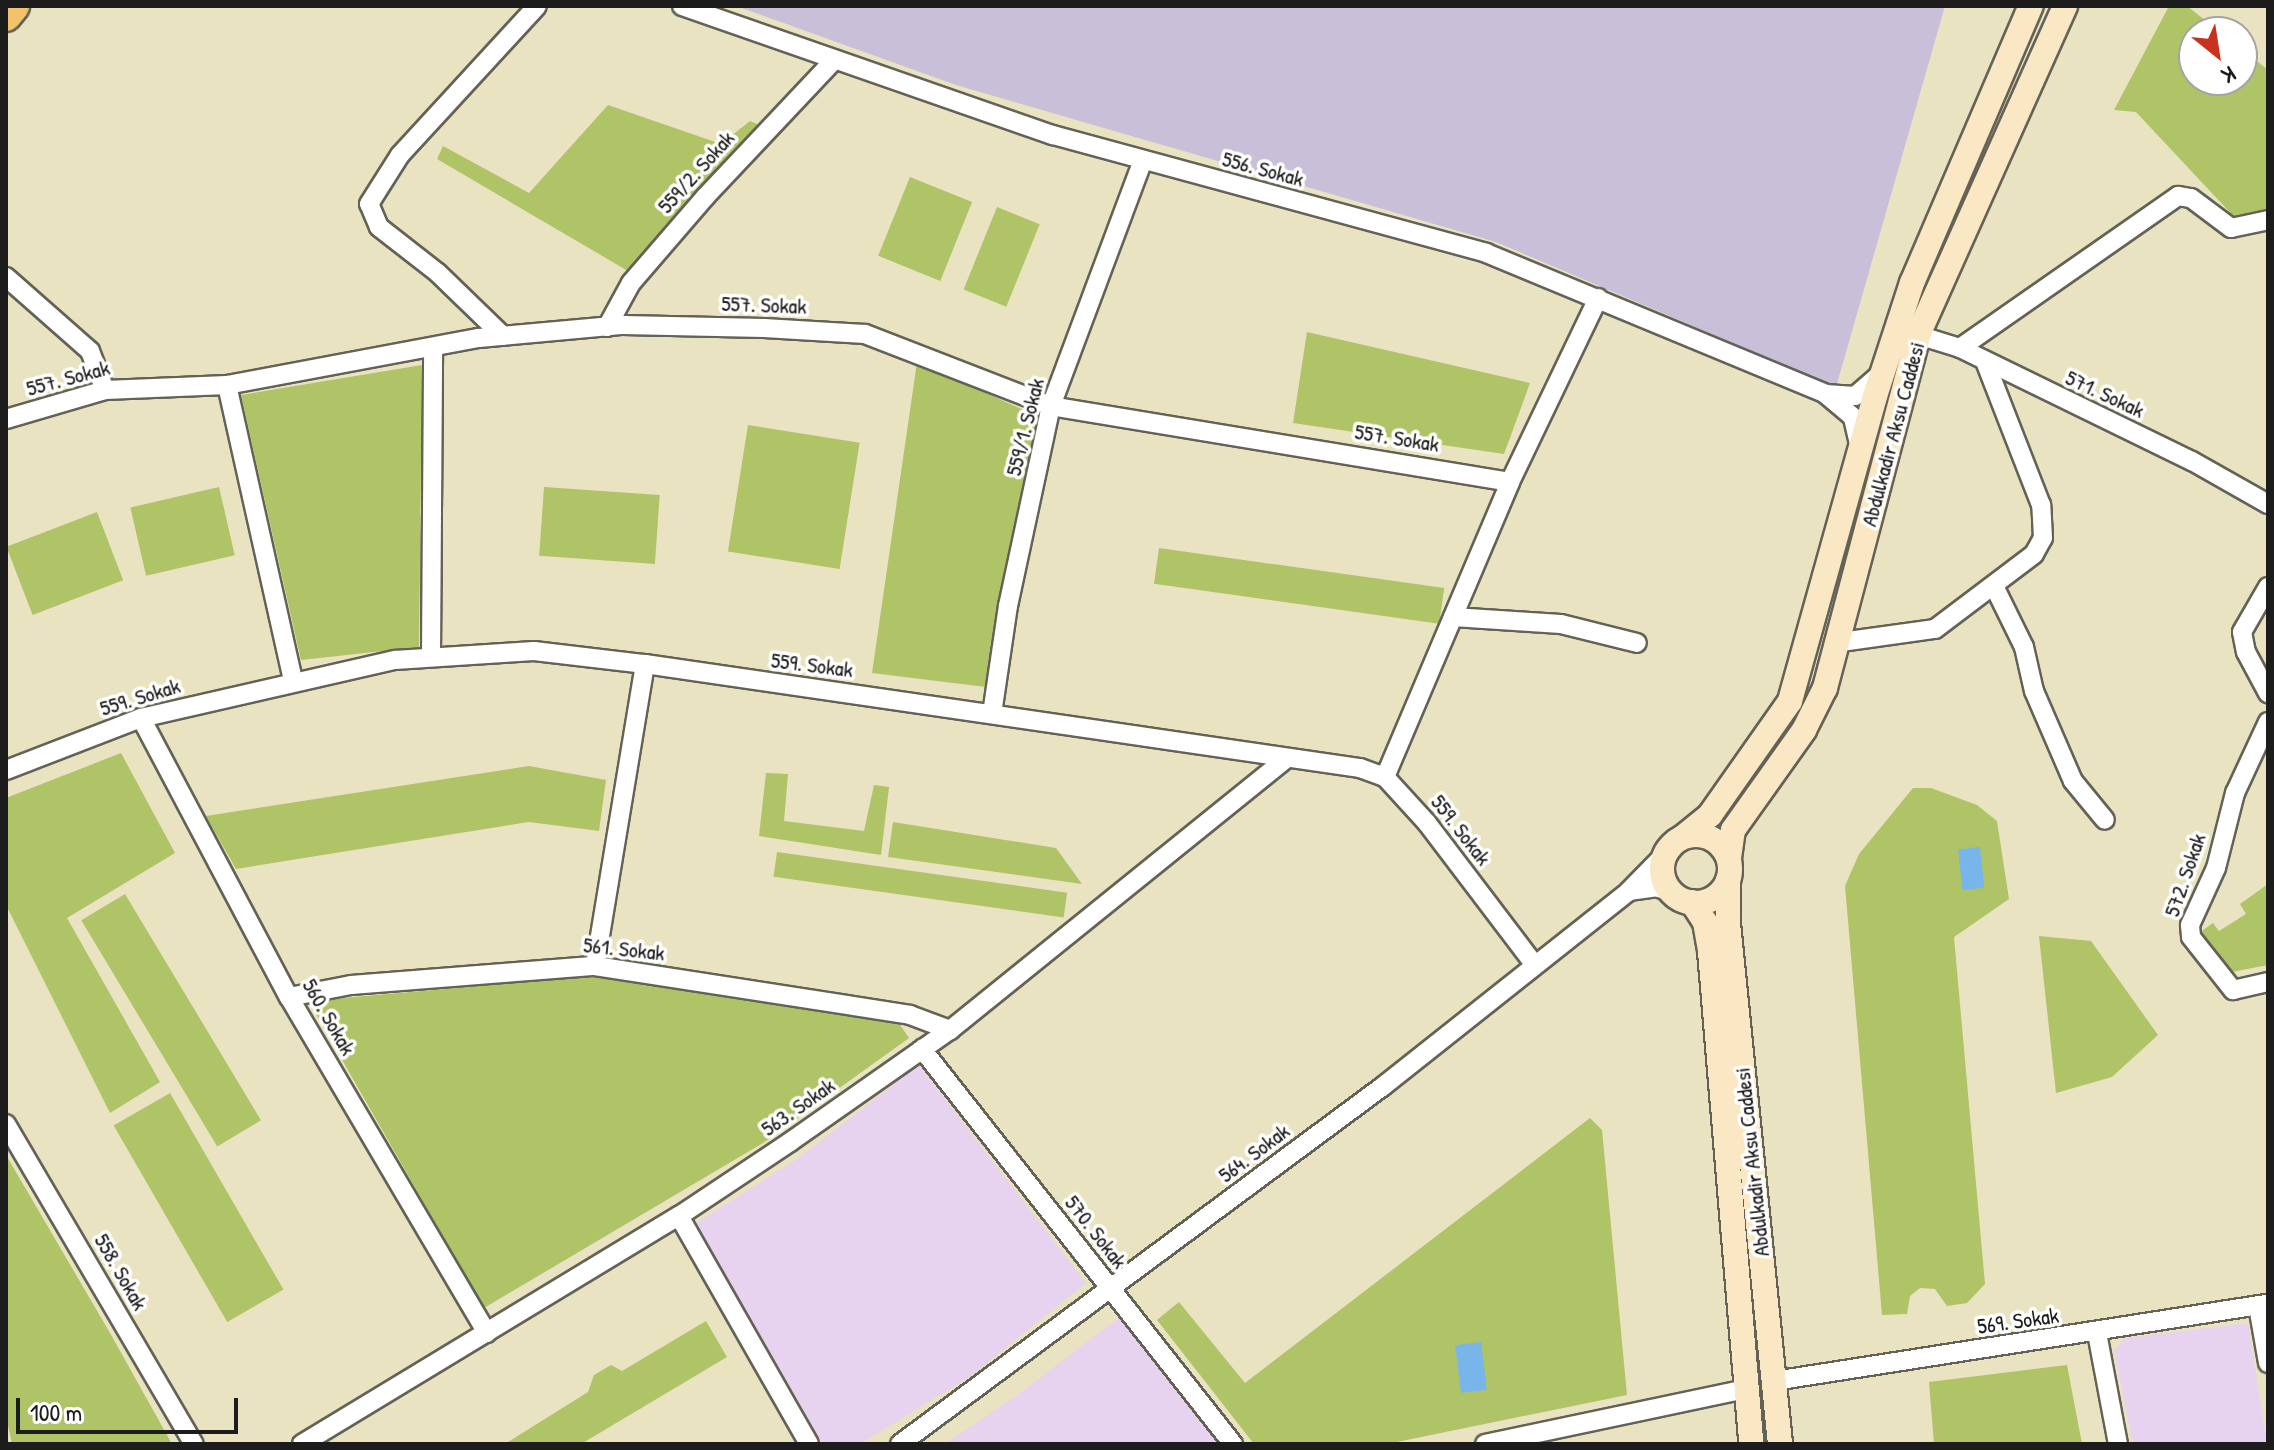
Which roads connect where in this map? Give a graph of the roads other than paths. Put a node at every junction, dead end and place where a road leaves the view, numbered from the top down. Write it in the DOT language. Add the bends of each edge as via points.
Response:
graph roads {
  1 [pos="14,6"];
  2 [pos="537,6"];
  3 [pos="682,6"];
  4 [pos="2031,6"];
  5 [pos="2065,6"];
  6 [pos="6,16"];
  7 [pos="834,60"];
  8 [pos="1142,162"];
  9 [pos="2268,220"];
  10 [pos="6,277"];
  11 [pos="1598,298"];
  12 [pos="607,327"];
  13 [pos="1918,335"];
  14 [pos="503,336"];
  15 [pos="1960,348"];
  16 [pos="433,349"];
  17 [pos="1986,364"];
  18 [pos="1884,370"];
  19 [pos="227,385"];
  20 [pos="105,390"];
  21 [pos="1826,394"];
  22 [pos="1051,406"];
  23 [pos="6,419"];
  24 [pos="1860,453"];
  25 [pos="1510,482"];
  26 [pos="2268,504"];
  27 [pos="1994,586"];
  28 [pos="2268,587"];
  29 [pos="1453,617"];
  30 [pos="1841,642"];
  31 [pos="1637,643"];
  32 [pos="431,655"];
  33 [pos="645,664"];
  34 [pos="293,681"];
  35 [pos="2268,693"];
  36 [pos="992,714"];
  37 [pos="141,718"];
  38 [pos="2268,722"];
  39 [pos="1286,759"];
  40 [pos="6,770"];
  41 [pos="1385,777"];
  42 [pos="2105,820"];
  43 [pos="1675,845"];
  44 [pos="1728,869"];
  45 [pos="1629,891"];
  46 [pos="1683,898"];
  47 [pos="1534,964"];
  48 [pos="595,966"];
  49 [pos="2268,982"];
  50 [pos="289,997"];
  51 [pos="950,1030"];
  52 [pos="922,1049"];
  53 [pos="6,1124"];
  54 [pos="679,1216"];
  55 [pos="1111,1290"];
  56 [pos="2263,1305"];
  57 [pos="487,1333"];
  58 [pos="2097,1333"];
  59 [pos="2268,1363"];
  60 [pos="1774,1381"];
  61 [pos="1745,1389"];
  62 [pos="194,1444"];
  63 [pos="302,1444"];
  64 [pos="809,1444"];
  65 [pos="900,1444"];
  66 [pos="1233,1444"];
  67 [pos="1489,1444"];
  68 [pos="1751,1444"];
  69 [pos="1780,1444"];
  70 [pos="2118,1444"];
  1 -- 6 [label="highway"];
  2 -- 14 [label="street" via="400,155 369,204 379,227 438,273"];
  3 -- 7 [label="street, 556. Sokak"];
  4 -- 18 [label="main road, Abdulkadir Aksu Caddesi" via="1912,283"];
  5 -- 13 [label="main road, Abdulkadir Aksu Caddesi"];
  7 -- 8 [label="street, 556. Sokak"];
  7 -- 12 [label="street, 559/2. Sokak" via="631,283"];
  8 -- 11 [label="street, 556. Sokak" via="1486,253"];
  8 -- 22 [label="street, 559/1. Sokak"];
  9 -- 15 [label="street" via="2231,228 2191,198 2178,196"];
  10 -- 20 [label="street" via="90,351"];
  11 -- 21 [label="street, 556. Sokak"];
  11 -- 25 [label="street"];
  12 -- 14 [label="street, 557. Sokak"];
  12 -- 22 [label="street, 557. Sokak" via="865,334"];
  13 -- 15 [label="street, 571. Sokak"];
  13 -- 30 [label="main road, Abdulkadir Aksu Caddesi"];
  14 -- 16 [label="street, 557. Sokak"];
  15 -- 17 [label="street, 571. Sokak"];
  16 -- 19 [label="street, 557. Sokak"];
  16 -- 32 [label="street"];
  17 -- 26 [label="street, 571. Sokak" via="2192,461"];
  17 -- 27 [label="street" via="2041,505 2043,538 2034,554"];
  18 -- 21 [label="street" via="1855,396"];
  18 -- 24 [label="main road, Abdulkadir Aksu Caddesi"];
  19 -- 20 [label="street, 557. Sokak"];
  19 -- 34 [label="street"];
  20 -- 23 [label="street, 557. Sokak"];
  21 -- 24 [label="street" via="1853,417"];
  22 -- 25 [label="street, 557. Sokak"];
  22 -- 36 [label="street, 559/1. Sokak" via="1008,606"];
  24 -- 43 [label="main road, Abdulkadir Aksu Caddesi" via="1790,701 1710,815"];
  25 -- 29 [label="street"];
  27 -- 30 [label="street" via="1935,629"];
  27 -- 42 [label="street" via="2024,647 2034,691 2073,781"];
  28 -- 35 [label="street" via="2242,632"];
  29 -- 31 [label="street" via="1561,624"];
  29 -- 41 [label="street"];
  30 -- 44 [label="main road, Abdulkadir Aksu Caddesi" via="1804,730 1733,830"];
  32 -- 33 [label="street, 559. Sokak" via="534,651"];
  32 -- 34 [label="street, 559. Sokak"];
  33 -- 36 [label="street, 559. Sokak"];
  33 -- 48 [label="street"];
  34 -- 37 [label="street, 559. Sokak"];
  36 -- 39 [label="street, 559. Sokak"];
  37 -- 40 [label="street, 559. Sokak"];
  37 -- 50 [label="street, 560. Sokak"];
  38 -- 49 [label="street, 572. Sokak" via="2235,793 2216,868 2190,925 2191,937 2233,990"];
  39 -- 41 [label="street, 559. Sokak" via="1360,768"];
  39 -- 51 [label="street, 563. Sokak"];
  41 -- 47 [label="street, 559. Sokak" via="1427,823"];
  43 -- 44 [label="main road" via="1705,836"];
  43 -- 45 [label="street, 564. Sokak"];
  43 -- 46 [label="main road" via="1663,873"];
  44 -- 46 [label="main road" via="1714,897"];
  44 -- 60 [label="main road, Abdulkadir Aksu Caddesi" via="1728,923"];
  45 -- 46 [label="street" via="1656,887"];
  45 -- 47 [label="street, 564. Sokak"];
  46 -- 61 [label="main road, Abdulkadir Aksu Caddesi" via="1705,922 1710,951"];
  47 -- 55 [label="street, 564. Sokak" via="1382,1087"];
  48 -- 50 [label="street, 561. Sokak" via="351,985"];
  48 -- 51 [label="street, 561. Sokak" via="910,1015"];
  50 -- 57 [label="street, 560. Sokak"];
  51 -- 52 [label="street, 563. Sokak"];
  52 -- 54 [label="street, 563. Sokak"];
  52 -- 55 [label="street, 570. Sokak"];
  53 -- 62 [label="street, 558. Sokak"];
  54 -- 57 [label="street, 563. Sokak"];
  54 -- 64 [label="street"];
  55 -- 65 [label="street, 564. Sokak"];
  55 -- 66 [label="street, 570. Sokak"];
  56 -- 58 [label="street, 569. Sokak"];
  56 -- 59 [label="street"];
  57 -- 63 [label="street, 563. Sokak"];
  58 -- 60 [label="street, 569. Sokak"];
  58 -- 70 [label="street"];
  60 -- 69 [label="main road, Abdulkadir Aksu Caddesi"];
  61 -- 67 [label="street"];
  61 -- 68 [label="main road, Abdulkadir Aksu Caddesi"];
}
